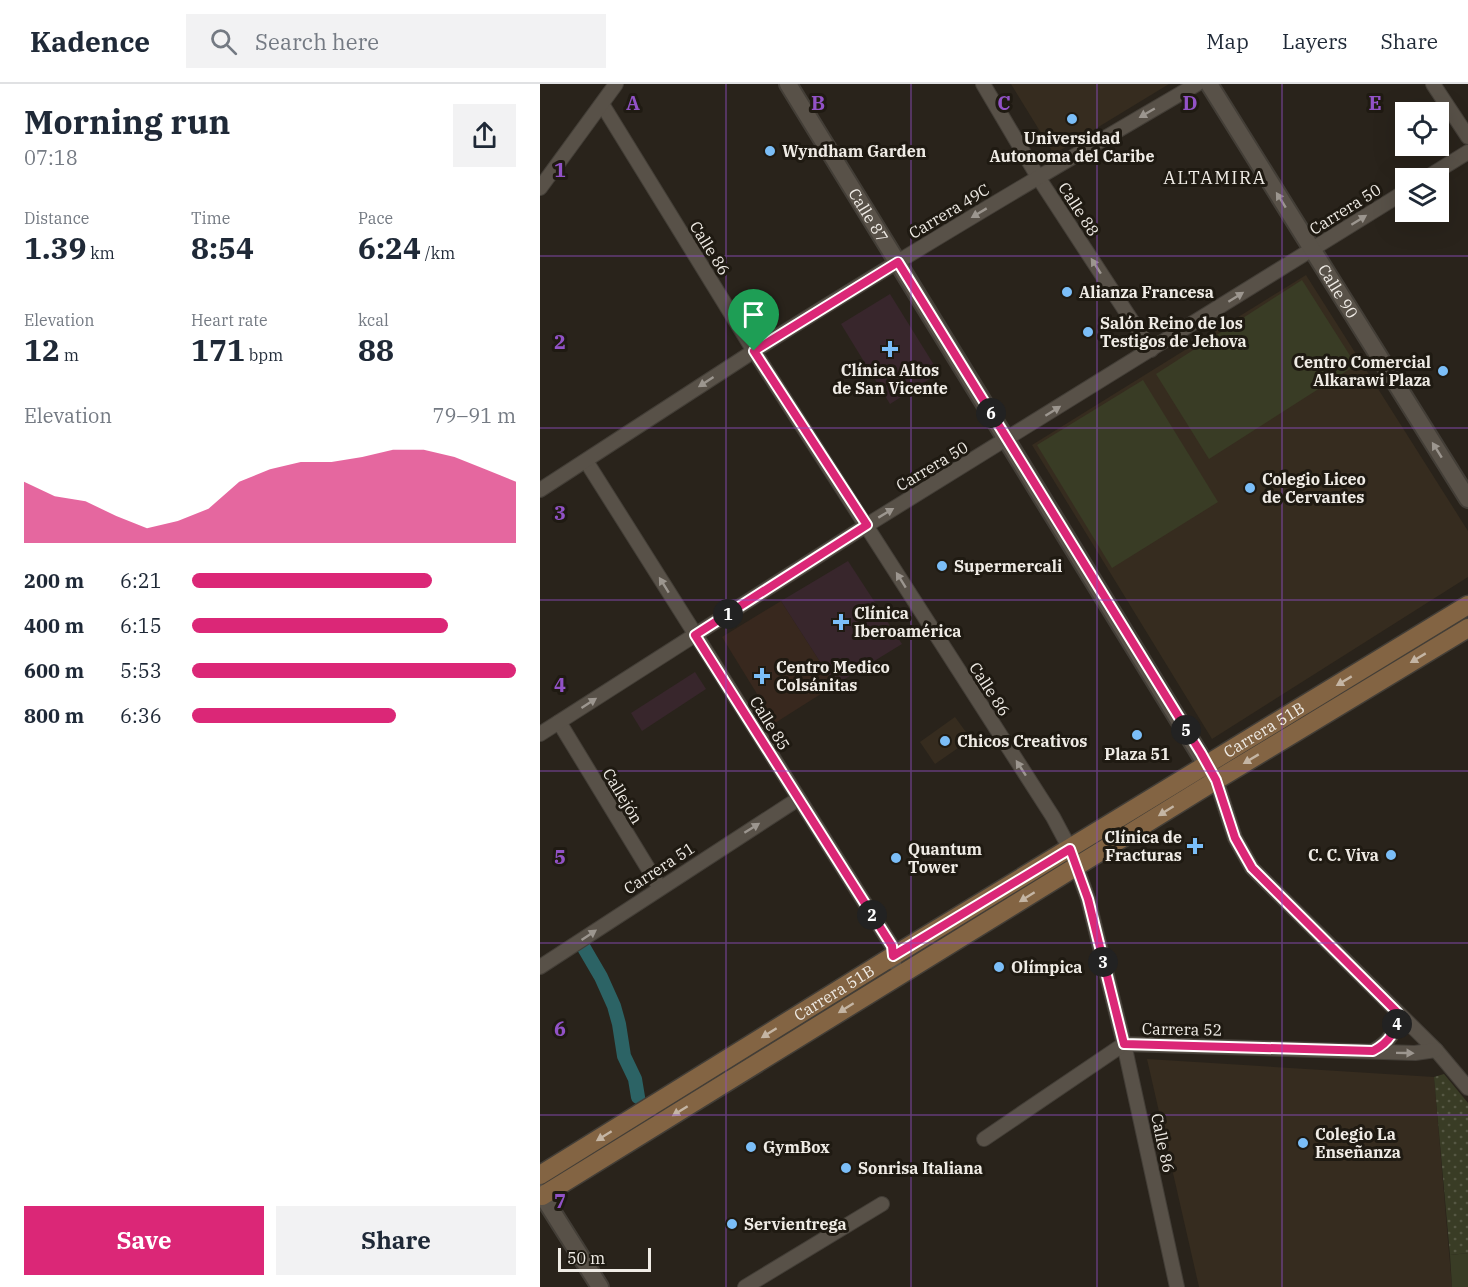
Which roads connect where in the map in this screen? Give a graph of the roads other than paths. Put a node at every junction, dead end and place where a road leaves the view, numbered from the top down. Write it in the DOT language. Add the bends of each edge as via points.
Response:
graph roads {
  1 [pos="616,84"];
  2 [pos="788,84"];
  3 [pos="982,84"];
  4 [pos="1197,84"];
  5 [pos="1209,84"];
  6 [pos="1433,84"];
  7 [pos="602,104"];
  8 [pos="1468,136"];
  9 [pos="1468,152"];
  10 [pos="1442,168"];
  11 [pos="1038,177"];
  12 [pos="540,188"];
  13 [pos="1395,198"];
  14 [pos="1312,249"];
  15 [pos="898,262"];
  16 [pos="1151,350"];
  17 [pos="754,351"];
  18 [pos="1007,440"];
  19 [pos="586,461"];
  20 [pos="540,490"];
  21 [pos="1468,500"];
  22 [pos="867,525"];
  23 [pos="1468,605"];
  24 [pos="1468,628"];
  25 [pos="695,635"];
  26 [pos="559,722"];
  27 [pos="540,734"];
  28 [pos="1206,764"];
  29 [pos="1216,780"];
  30 [pos="798,799"];
  31 [pos="1070,849"];
  32 [pos="1076,866"];
  33 [pos="660,888"];
  34 [pos="893,956"];
  35 [pos="540,967"];
  36 [pos="896,977"];
  37 [pos="1398,1013"];
  38 [pos="1124,1044"];
  39 [pos="1436,1050"];
  40 [pos="1373,1051"];
  41 [pos="1468,1088"];
  42 [pos="984,1140"];
  43 [pos="540,1175"];
  44 [pos="541,1194"];
  45 [pos="882,1204"];
  46 [pos="600,1287"];
  47 [pos="745,1287"];
  48 [pos="1178,1287"];
  1 -- 7 [label="street"];
  2 -- 15 [label="street, Calle 87"];
  3 -- 11 [label="street, Calle 88"];
  4 -- 11 [label="street, Carrera 49C, one-way"];
  14 -- 5 [label="street, Calle 90, one-way"];
  6 -- 8 [label="street"];
  7 -- 12 [label="street"];
  7 -- 17 [label="street, Calle 86"];
  9 -- 10 [label="street"];
  11 -- 15 [label="street, Carrera 49C, one-way"];
  16 -- 11 [label="street, Calle 88, one-way"];
  14 -- 13 [label="street, Carrera 50, one-way"];
  16 -- 14 [label="street, Carrera 50, one-way"];
  21 -- 14 [label="street, Calle 90, one-way"];
  15 -- 17 [label="street, Carrera 49C"];
  15 -- 18 [label="street, Calle 87"];
  18 -- 16 [label="street, Carrera 50, one-way"];
  17 -- 19 [label="street, Carrera 49C, one-way"];
  17 -- 22 [label="street, Calle 86"];
  22 -- 18 [label="street, Carrera 50, one-way"];
  18 -- 28 [label="street, Calle 87"];
  19 -- 20 [label="street, Carrera 49C"];
  25 -- 19 [label="street, Calle 85, one-way"];
  22 -- 25 [label="street, Carrera 50"];
  31 -- 22 [label="street, Calle 86, one-way"];
  23 -- 28 [label="main road, Carrera 51B, one-way"];
  24 -- 29 [label="main road, Carrera 51B, one-way"];
  26 -- 25 [label="street, Carrera 50, one-way"];
  25 -- 30 [label="street, Calle 85"];
  26 -- 27 [label="street, Carrera 50"];
  26 -- 33 [label="street, Callejón"];
  28 -- 29 [label="street, Calle 87"];
  28 -- 31 [label="main road, Carrera 51B"];
  29 -- 32 [label="main road, Carrera 51B, one-way"];
  29 -- 37 [label="street, Calle 87" via="1235,838 1252,868"];
  33 -- 30 [label="street, Carrera 51, one-way"];
  30 -- 34 [label="street, Calle 85" via="892,946"];
  31 -- 32 [label="street, Calle 86"];
  31 -- 34 [label="main road, Carrera 51B"];
  32 -- 36 [label="main road, Carrera 51B, one-way"];
  32 -- 38 [label="street, Calle 86"];
  35 -- 33 [label="street, Carrera 51, one-way"];
  34 -- 36 [label="street, Calle 85"];
  34 -- 43 [label="main road, Carrera 51B, one-way"];
  36 -- 44 [label="main road, Carrera 51B, one-way"];
  37 -- 39 [label="street, Calle 87"];
  37 -- 40 [label="street" via="1394,1033"];
  38 -- 40 [label="street, Carrera 52"];
  38 -- 42 [label="street, Carrera 52"];
  38 -- 48 [label="street, Calle 86"];
  40 -- 39 [label="street, Carrera 52, one-way"];
  39 -- 41 [label="street, Calle 87"];
  44 -- 46 [label="street"];
  45 -- 47 [label="street"];
}
